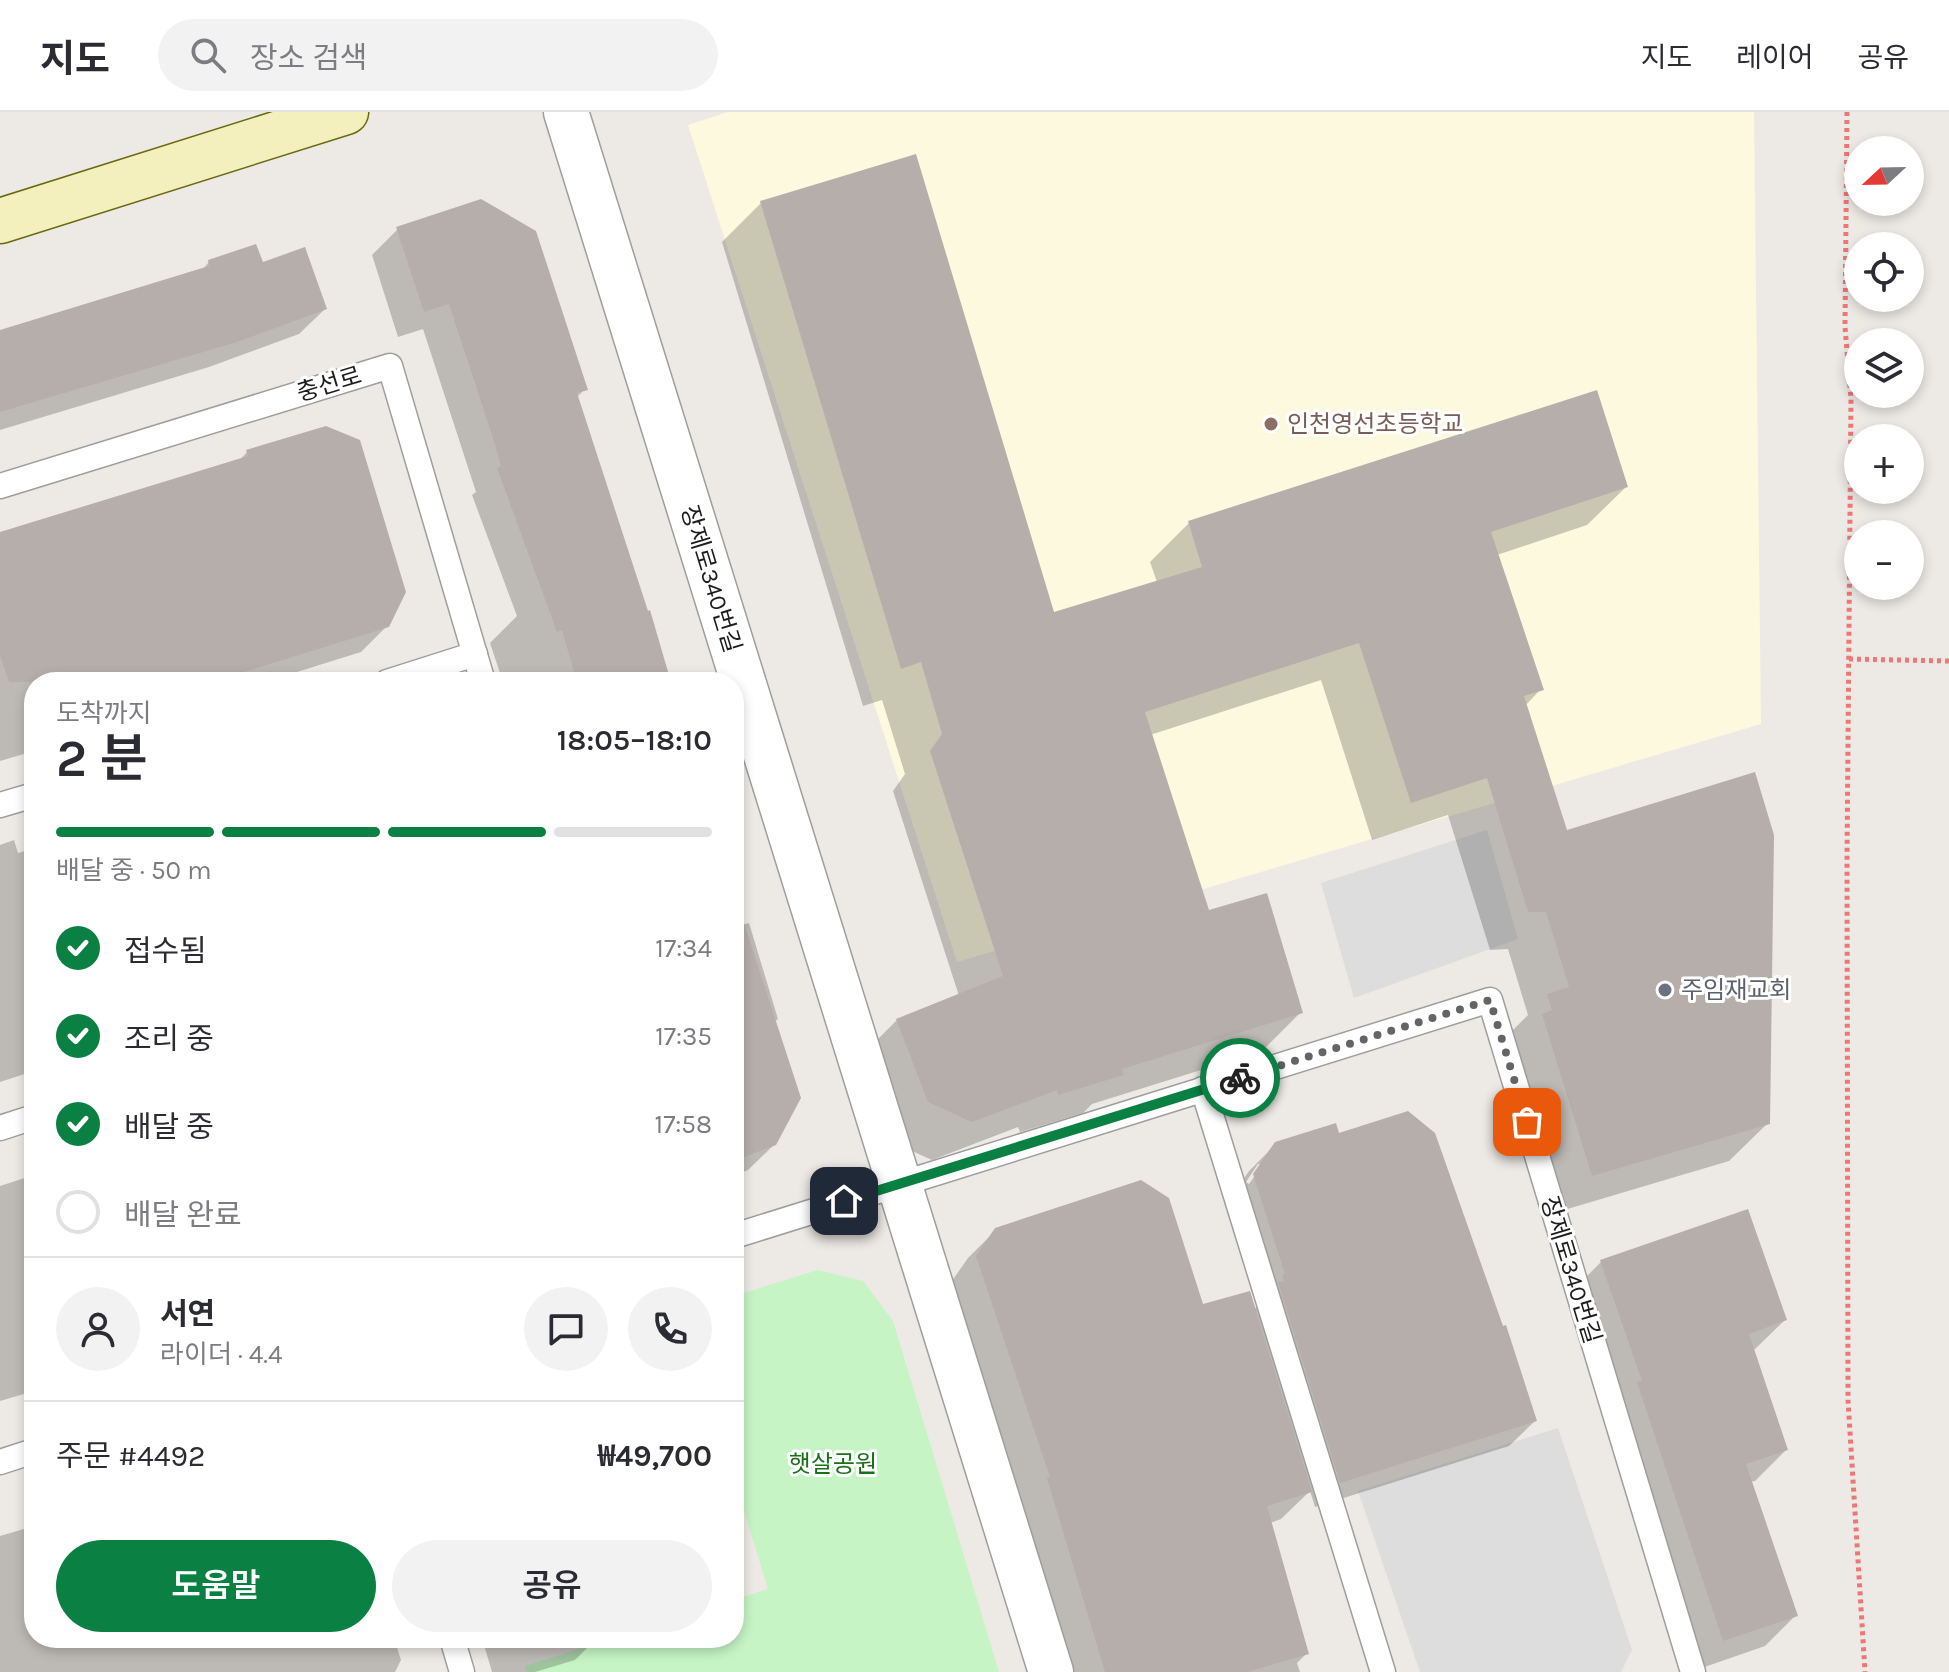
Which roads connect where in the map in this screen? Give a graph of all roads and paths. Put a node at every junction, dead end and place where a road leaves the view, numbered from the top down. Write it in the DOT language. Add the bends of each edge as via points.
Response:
graph roads {
  1 [pos="346,112"];
  2 [pos="566,112"];
  3 [pos="1847,112"];
  4 [pos="0,221"];
  5 [pos="0,486"];
  6 [pos="475,654"];
  7 [pos="1849,659"];
  8 [pos="1949,661"];
  9 [pos="418,672"];
  10 [pos="480,672"];
  11 [pos="740,672"];
  12 [pos="744,685"];
  13 [pos="24,798"];
  14 [pos="0,805"];
  15 [pos="1203,1089"];
  16 [pos="24,1120"];
  17 [pos="0,1128"];
  18 [pos="899,1184"];
  19 [pos="744,1233"];
  20 [pos="24,1454"];
  21 [pos="0,1462"];
  22 [pos="455,1648"];
  23 [pos="462,1672"];
  24 [pos="1051,1672"];
  25 [pos="1383,1672"];
  26 [pos="1693,1672"];
  27 [pos="1865,1672"];
  1 -- 4 [label="street"];
  2 -- 11 [label="street, 장제로340번길"];
  3 -- 7 [label="path"];
  5 -- 6 [label="lane, 충선로" via="390,366"];
  6 -- 9 [label="lane"];
  6 -- 10 [label="lane, 충선로"];
  7 -- 8 [label="path"];
  7 -- 27 [label="path" via="1848,1400"];
  12 -- 18 [label="street, 장제로340번길"];
  13 -- 14 [label="lane"];
  15 -- 18 [label="lane, 장제로340번길"];
  15 -- 25 [label="lane"];
  15 -- 26 [label="lane, 장제로340번길" via="1490,1000"];
  16 -- 17 [label="lane"];
  18 -- 19 [label="lane"];
  18 -- 24 [label="street, 장제로340번길"];
  20 -- 21 [label="lane"];
  22 -- 23 [label="lane"];
}
